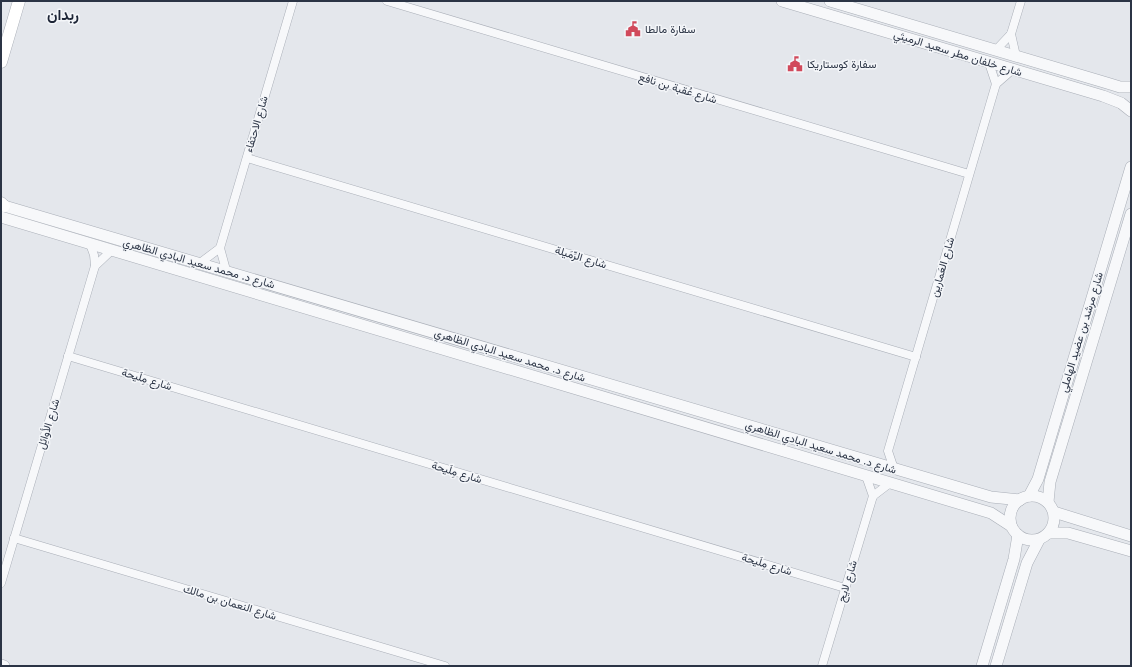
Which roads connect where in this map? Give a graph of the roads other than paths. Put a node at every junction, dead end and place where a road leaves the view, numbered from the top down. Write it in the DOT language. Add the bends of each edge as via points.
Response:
graph roads {
  1 [pos="19,1"];
  2 [pos="293,1"];
  3 [pos="387,1"];
  4 [pos="782,1"];
  5 [pos="830,1"];
  6 [pos="1021,1"];
  7 [pos="1011,34"];
  8 [pos="996,50"];
  9 [pos="1016,56"];
  10 [pos="1,62"];
  11 [pos="989,63"];
  12 [pos="1012,70"];
  13 [pos="1107,83"];
  14 [pos="996,84"];
  15 [pos="1131,87"];
  16 [pos="1103,96"];
  17 [pos="1131,111"];
  18 [pos="246,158"];
  19 [pos="1131,167"];
  20 [pos="969,174"];
  21 [pos="2,208"];
  22 [pos="1131,214"];
  23 [pos="90,244"];
  24 [pos="220,248"];
  25 [pos="112,250"];
  26 [pos="200,263"];
  27 [pos="95,266"];
  28 [pos="226,270"];
  29 [pos="260,280"];
  30 [pos="256,294"];
  31 [pos="68,356"];
  32 [pos="916,357"];
  33 [pos="828,449"];
  34 [pos="888,450"];
  35 [pos="873,462"];
  36 [pos="825,464"];
  37 [pos="894,469"];
  38 [pos="866,476"];
  39 [pos="890,483"];
  40 [pos="873,496"];
  41 [pos="1024,498"];
  42 [pos="1048,502"];
  43 [pos="1054,512"];
  44 [pos="1014,531"];
  45 [pos="1049,533"];
  46 [pos="1131,536"];
  47 [pos="14,538"];
  48 [pos="1039,540"];
  49 [pos="1131,551"];
  50 [pos="1,583"];
  51 [pos="846,588"];
  52 [pos="1,665"];
  53 [pos="4,666"];
  54 [pos="445,666"];
  55 [pos="822,666"];
  56 [pos="982,666"];
  57 [pos="996,666"];
  1 -- 10 [label="main road"];
  2 -- 18 [label="street, شارع الاحتفاء"];
  3 -- 20 [label="street, شارع عُقبة بن نافع"];
  4 -- 11 [label="street, شارع خلفان مطر سعيد الرميثي"];
  5 -- 8 [label="street, شارع خلفان مطر سعيد الرميثي"];
  6 -- 7 [label="street"];
  7 -- 8 [label="street"];
  7 -- 9 [label="street"];
  8 -- 9 [label="street, شارع خلفان مطر سعيد الرميثي"];
  9 -- 13 [label="street, شارع خلفان مطر سعيد الرميثي"];
  11 -- 12 [label="street, شارع خلفان مطر سعيد الرميثي"];
  11 -- 14 [label="street"];
  12 -- 14 [label="street"];
  12 -- 16 [label="street, شارع خلفان مطر سعيد الرميثي"];
  13 -- 15 [label="street, شارع خلفان مطر سعيد الرميثي"];
  13 -- 16 [label="street"];
  14 -- 20 [label="street, شارع العَمارين"];
  16 -- 17 [label="street, شارع خلفان مطر سعيد الرميثي" via="1121,103"];
  18 -- 24 [label="street, شارع الاحتفاء"];
  18 -- 32 [label="street, شارع الرِّمَيلة"];
  19 -- 41 [label="street, شارع مرشد بن عضيد الهاملي" via="1038,479"];
  20 -- 32 [label="street, شارع العَمارين"];
  21 -- 23 [label="street, شارع د. محمد سعيد البادي الظاهري"];
  21 -- 26 [label="street, شارع د. محمد سعيد البادي الظاهري"];
  22 -- 42 [label="street, شارع مرشد بن عضيد الهاملي" via="1050,482"];
  23 -- 25 [label="street, شارع د. محمد سعيد البادي الظاهري"];
  23 -- 27 [label="street, شارع الأوائِل"];
  24 -- 26 [label="street"];
  24 -- 28 [label="street"];
  25 -- 27 [label="street"];
  25 -- 30 [label="street, شارع د. محمد سعيد البادي الظاهري"];
  26 -- 28 [label="street, شارع د. محمد سعيد البادي الظاهري"];
  27 -- 31 [label="street, شارع الأوائِل"];
  28 -- 29 [label="street, شارع د. محمد سعيد البادي الظاهري"];
  29 -- 30 [label="street"];
  29 -- 33 [label="street, شارع د. محمد سعيد البادي الظاهري"];
  30 -- 36 [label="street, شارع د. محمد سعيد البادي الظاهري"];
  31 -- 47 [label="street, شارع الأوائِل"];
  31 -- 51 [label="street, شارع مِلَيحة"];
  32 -- 34 [label="street, شارع العَمارين"];
  33 -- 35 [label="street, شارع د. محمد سعيد البادي الظاهري"];
  33 -- 36 [label="street"];
  34 -- 35 [label="street"];
  34 -- 37 [label="street"];
  35 -- 37 [label="street, شارع د. محمد سعيد البادي الظاهري"];
  36 -- 38 [label="street, شارع د. محمد سعيد البادي الظاهري"];
  37 -- 41 [label="street, شارع د. محمد سعيد البادي الظاهري" via="991,497"];
  38 -- 39 [label="street, شارع د. محمد سعيد البادي الظاهري"];
  38 -- 40 [label="street"];
  39 -- 40 [label="street"];
  39 -- 44 [label="street, شارع د. محمد سعيد البادي الظاهري" via="992,513"];
  40 -- 51 [label="street, شارع لايح"];
  41 -- 42 [label="street" via="1042,498"];
  41 -- 44 [label="street" via="1010,513"];
  42 -- 43 [label="street"];
  43 -- 45 [label="street" via="1055,520"];
  43 -- 46 [label="street"];
  44 -- 48 [label="street" via="1032,541"];
  44 -- 56 [label="street" via="1014,559"];
  45 -- 48 [label="street"];
  45 -- 49 [label="street" via="1068,533"];
  47 -- 50 [label="street, شارع الأوائِل"];
  47 -- 54 [label="street, شارع النعمان بن مالك"];
  48 -- 57 [label="street" via="1027,563"];
  51 -- 55 [label="street, شارع لايح"];
  52 -- 53 [label="street"];
}
